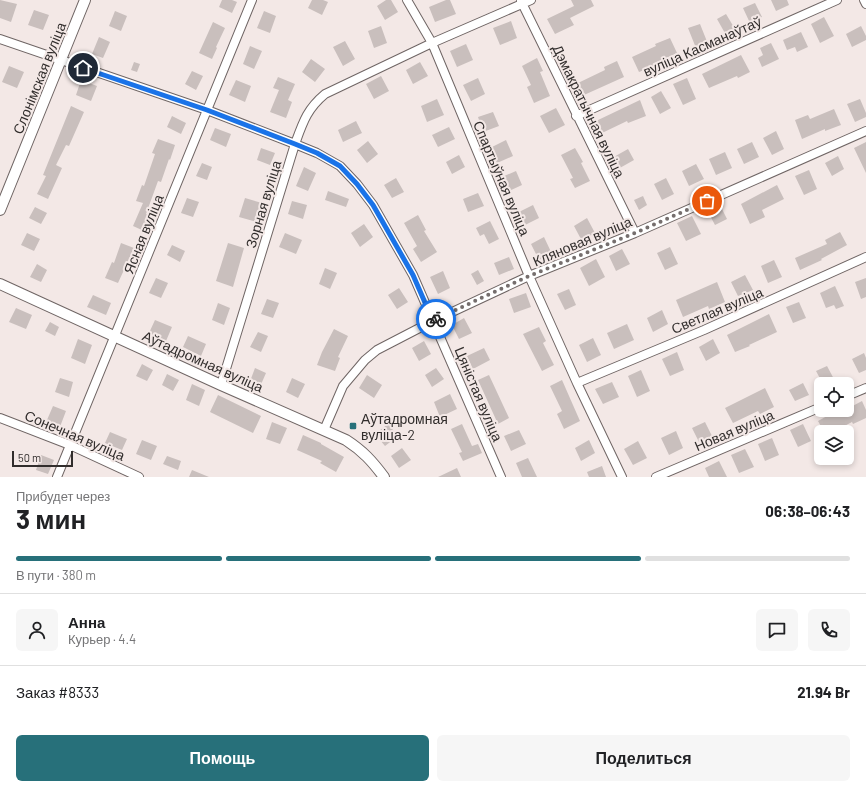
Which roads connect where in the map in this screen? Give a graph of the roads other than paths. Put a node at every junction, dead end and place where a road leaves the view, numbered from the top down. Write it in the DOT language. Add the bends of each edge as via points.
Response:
graph roads {
  1 [pos="85,0"];
  2 [pos="252,0"];
  3 [pos="407,0"];
  4 [pos="531,0"];
  5 [pos="837,0"];
  6 [pos="864,0"];
  7 [pos="521,2"];
  8 [pos="866,4"];
  9 [pos="0,39"];
  10 [pos="432,43"];
  11 [pos="61,60"];
  12 [pos="207,110"];
  13 [pos="576,116"];
  14 [pos="866,131"];
  15 [pos="295,144"];
  16 [pos="0,210"];
  17 [pos="635,233"];
  18 [pos="866,257"];
  19 [pos="529,276"];
  20 [pos="0,284"];
  21 [pos="433,321"];
  22 [pos="115,338"];
  23 [pos="577,383"];
  24 [pos="221,385"];
  25 [pos="866,388"];
  26 [pos="854,393"];
  27 [pos="814,410"];
  28 [pos="0,418"];
  29 [pos="324,430"];
  30 [pos="70,445"];
  31 [pos="57,477"];
  32 [pos="139,477"];
  33 [pos="384,477"];
  34 [pos="501,477"];
  35 [pos="622,477"];
  36 [pos="656,477"];
  1 -- 11 [label="street, Слонімская вуліца"];
  2 -- 12 [label="street, Ясная вуліца"];
  3 -- 10 [label="street, Спартыўная вуліца"];
  4 -- 7 [label="street, Зорная вуліца"];
  5 -- 13 [label="street, вуліца Касманаўтаў"];
  6 -- 8 [label="street"];
  7 -- 10 [label="street, Зорная вуліца"];
  7 -- 13 [label="street, Дэмакратычная вуліца"];
  9 -- 11 [label="street, Цяністая вуліца"];
  10 -- 15 [label="street, Зорная вуліца" via="325,94 307,114"];
  10 -- 19 [label="street, Спартыўная вуліца"];
  11 -- 12 [label="street, Цяністая вуліца"];
  11 -- 16 [label="street, Слонімская вуліца"];
  12 -- 15 [label="street, Цяністая вуліца"];
  12 -- 22 [label="street, Ясная вуліца"];
  13 -- 17 [label="street, Дэмакратычная вуліца"];
  14 -- 17 [label="street, Кляновая вуліца"];
  15 -- 21 [label="street, Цяністая вуліца" via="340,166 361,189 413,275"];
  15 -- 24 [label="street, Зорная вуліца"];
  17 -- 19 [label="street, Кляновая вуліца"];
  18 -- 23 [label="street, Светлая вуліца" via="704,330"];
  19 -- 21 [label="street, Кляновая вуліца"];
  19 -- 23 [label="street, Спартыўная вуліца"];
  20 -- 22 [label="street, Аўтадромная вуліца"];
  21 -- 29 [label="street, Кляновая вуліца" via="377,350 365,360 343,386"];
  21 -- 34 [label="street, Цяністая вуліца"];
  22 -- 24 [label="street, Аўтадромная вуліца"];
  22 -- 30 [label="street, Ясная вуліца"];
  23 -- 35 [label="street, Спартыўная вуліца"];
  24 -- 29 [label="street, Аўтадромная вуліца"];
  25 -- 26 [label="street"];
  27 -- 36 [label="street, Новая вуліца"];
  28 -- 30 [label="street, Сонечная вуліца"];
  29 -- 33 [label="street, Аўтадромная вуліца" via="360,449"];
  30 -- 31 [label="street, Ясная вуліца"];
  30 -- 32 [label="street, Сонечная вуліца"];
}
